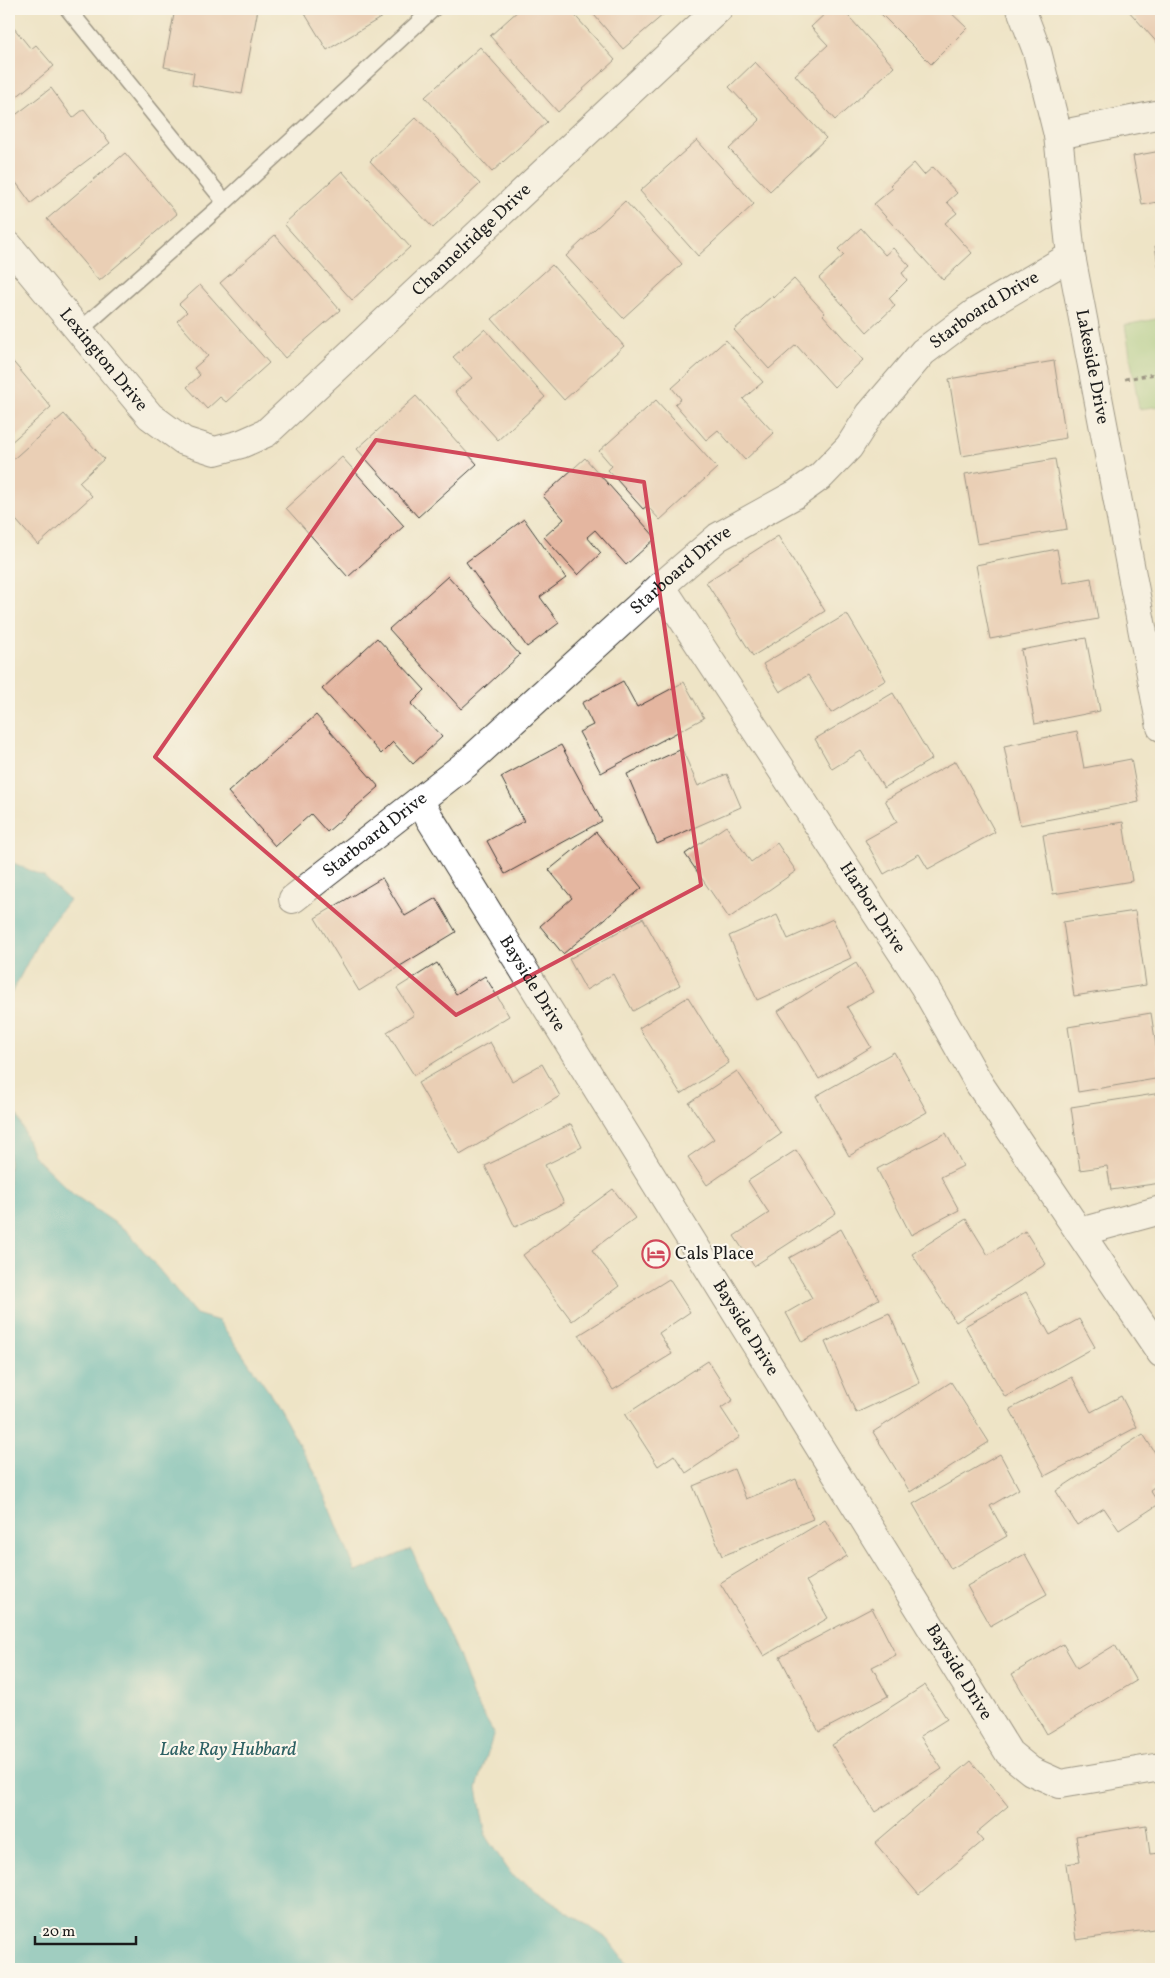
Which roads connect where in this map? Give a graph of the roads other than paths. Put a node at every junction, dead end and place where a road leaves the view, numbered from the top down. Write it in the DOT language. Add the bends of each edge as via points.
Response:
graph roads {
  1 [pos="68,9"];
  2 [pos="433,9"];
  3 [pos="718,9"];
  4 [pos="1021,9"];
  5 [pos="1161,114"];
  6 [pos="1058,135"];
  7 [pos="225,202"];
  8 [pos="9,246"];
  9 [pos="1071,256"];
  10 [pos="78,330"];
  11 [pos="215,451"];
  12 [pos="661,586"];
  13 [pos="1161,727"];
  14 [pos="419,801"];
  15 [pos="293,899"];
  16 [pos="1161,1210"];
  17 [pos="1080,1232"];
  18 [pos="1161,1353"];
  19 [pos="1161,1767"];
  1 -- 7 [label="lane"];
  2 -- 7 [label="lane"];
  3 -- 11 [label="street, Channelridge Drive" via="266,433"];
  4 -- 6 [label="street, Lakeside Drive" via="1037,51"];
  5 -- 6 [label="street"];
  6 -- 9 [label="street, Lakeside Drive"];
  7 -- 10 [label="lane"];
  8 -- 10 [label="street, Lexington Drive"];
  9 -- 12 [label="street, Starboard Drive" via="976,312 923,352 870,414 849,447 821,476 796,494 718,537"];
  9 -- 13 [label="street, Lakeside Drive"];
  10 -- 11 [label="street, Lexington Drive" via="150,416 184,441"];
  12 -- 14 [label="street, Starboard Drive" via="466,764"];
  12 -- 17 [label="street, Harbor Drive" via="924,986 980,1085"];
  14 -- 15 [label="street, Starboard Drive"];
  14 -- 19 [label="street, Bayside Drive" via="1009,1754 1031,1771 1060,1784"];
  16 -- 17 [label="street"];
  17 -- 18 [label="street, Harbor Drive"];
}
